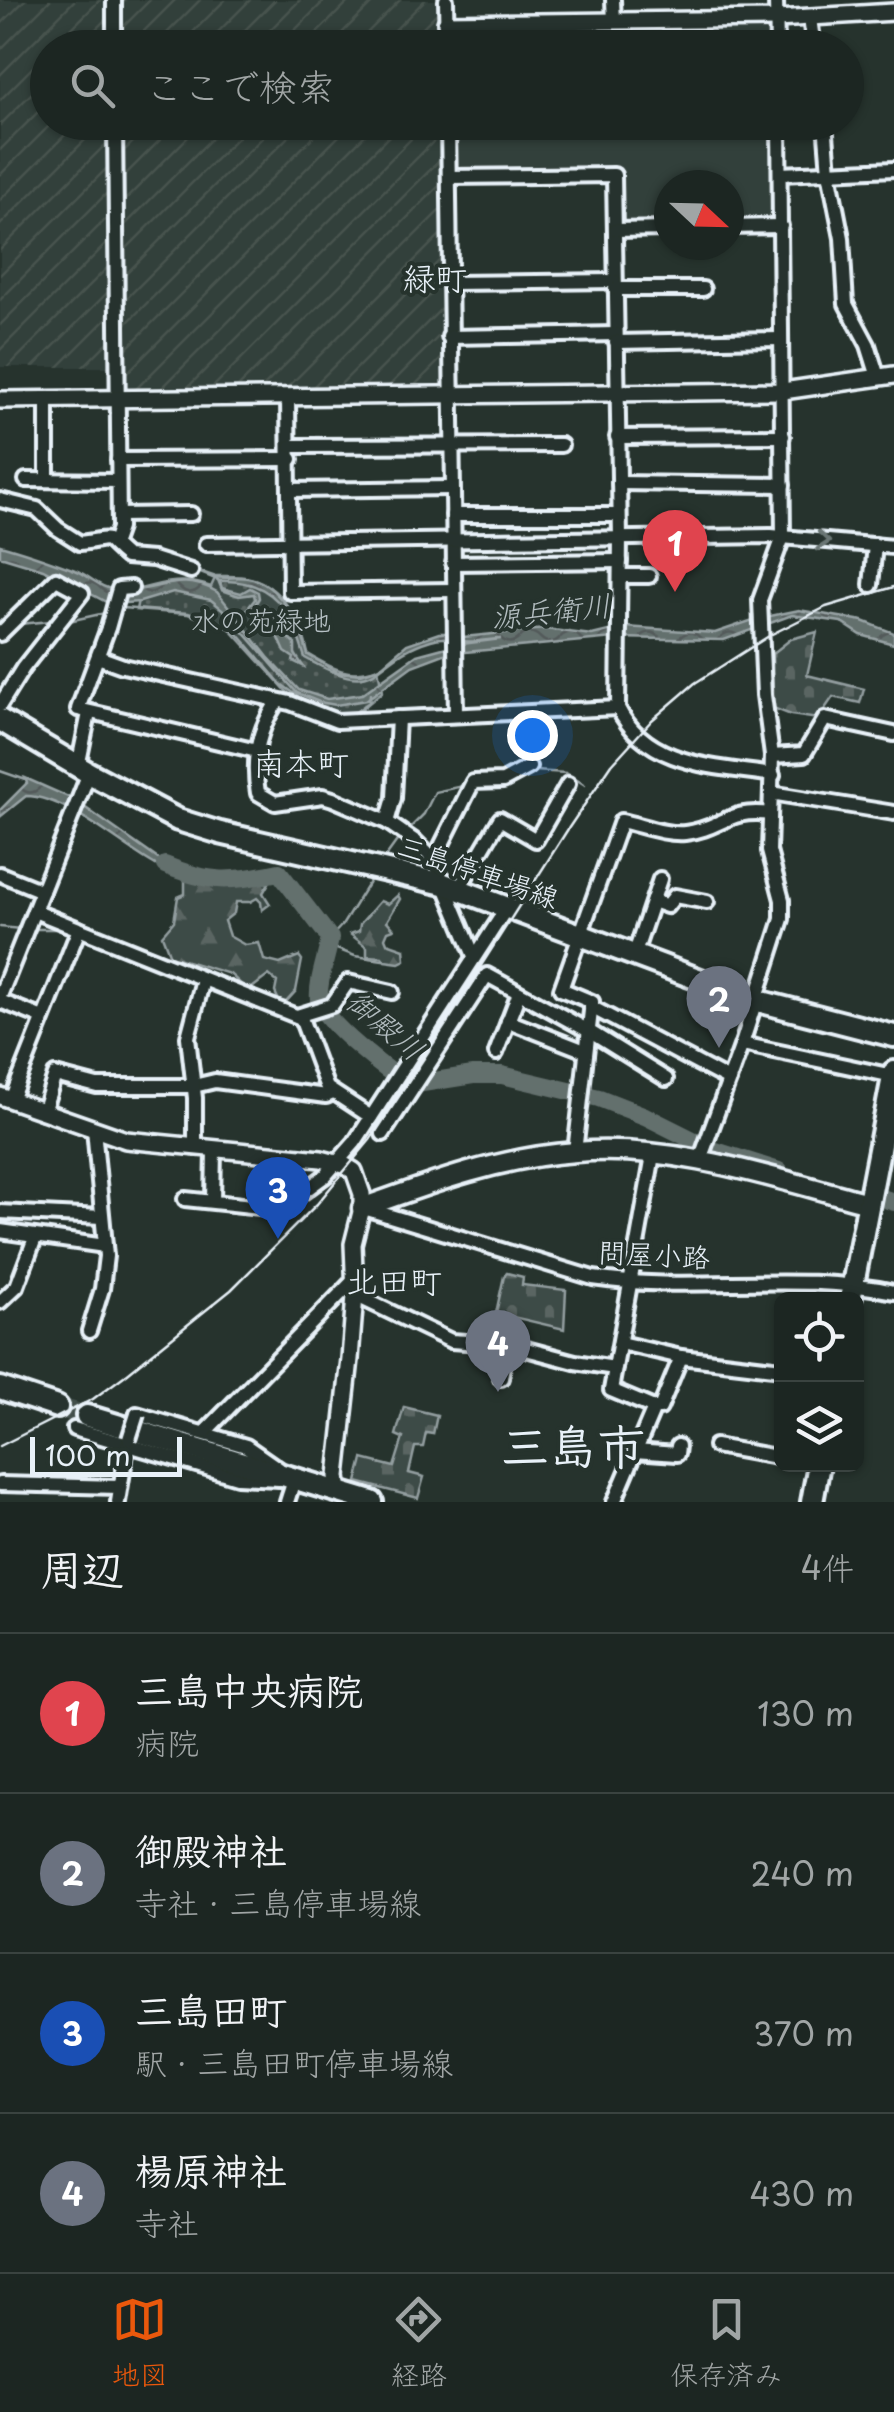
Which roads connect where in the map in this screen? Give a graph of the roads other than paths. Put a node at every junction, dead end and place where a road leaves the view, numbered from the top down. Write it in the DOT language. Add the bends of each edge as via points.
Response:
graph roads {
  1 [pos="114,0"];
  2 [pos="446,0"];
  3 [pos="613,0"];
  4 [pos="776,0"];
  5 [pos="894,12"];
  6 [pos="810,18"];
  7 [pos="776,19"];
  8 [pos="614,21"];
  9 [pos="446,23"];
  10 [pos="114,30"];
  11 [pos="446,30"];
  12 [pos="776,30"];
  13 [pos="812,30"];
  14 [pos="115,140"];
  15 [pos="448,140"];
  16 [pos="779,140"];
  17 [pos="826,140"];
  18 [pos="894,169"];
  19 [pos="830,172"];
  20 [pos="780,174"];
  21 [pos="449,177"];
  22 [pos="780,226"];
  23 [pos="744,227"];
  24 [pos="654,229"];
  25 [pos="615,230"];
  26 [pos="449,283"];
  27 [pos="615,285"];
  28 [pos="703,288"];
  29 [pos="449,337"];
  30 [pos="616,338"];
  31 [pos="781,339"];
  32 [pos="886,376"];
  33 [pos="783,391"];
  34 [pos="617,392"];
  35 [pos="451,394"];
  36 [pos="288,396"];
  37 [pos="0,400"];
  38 [pos="47,400"];
  39 [pos="117,400"];
  40 [pos="783,436"];
  41 [pos="617,437"];
  42 [pos="560,445"];
  43 [pos="452,446"];
  44 [pos="291,452"];
  45 [pos="118,460"];
  46 [pos="26,480"];
  47 [pos="47,480"];
  48 [pos="118,481"];
  49 [pos="618,482"];
  50 [pos="783,485"];
  51 [pos="452,488"];
  52 [pos="291,490"];
  53 [pos="0,500"];
  54 [pos="191,514"];
  55 [pos="118,515"];
  56 [pos="453,515"];
  57 [pos="619,515"];
  58 [pos="783,537"];
  59 [pos="620,538"];
  60 [pos="452,540"];
  61 [pos="114,542"];
  62 [pos="290,542"];
  63 [pos="206,544"];
  64 [pos="875,545"];
  65 [pos="894,547"];
  66 [pos="620,560"];
  67 [pos="453,563"];
  68 [pos="191,572"];
  69 [pos="620,576"];
  70 [pos="649,576"];
  71 [pos="871,585"];
  72 [pos="453,590"];
  73 [pos="121,594"];
  74 [pos="0,634"];
  75 [pos="98,656"];
  76 [pos="278,701"];
  77 [pos="0,705"];
  78 [pos="618,708"];
  79 [pos="88,714"];
  80 [pos="456,715"];
  81 [pos="398,718"];
  82 [pos="0,720"];
  83 [pos="894,734"];
  84 [pos="257,752"];
  85 [pos="772,756"];
  86 [pos="529,767"];
  87 [pos="83,770"];
  88 [pos="772,775"];
  89 [pos="568,784"];
  90 [pos="771,793"];
  91 [pos="894,813"];
  92 [pos="770,814"];
  93 [pos="387,822"];
  94 [pos="434,860"];
  95 [pos="0,874"];
  96 [pos="660,879"];
  97 [pos="451,887"];
  98 [pos="42,891"];
  99 [pos="653,901"];
  100 [pos="707,902"];
  101 [pos="506,909"];
  102 [pos="34,910"];
  103 [pos="79,929"];
  104 [pos="581,936"];
  105 [pos="474,956"];
  106 [pos="634,956"];
  107 [pos="203,980"];
  108 [pos="392,992"];
  109 [pos="519,993"];
  110 [pos="0,998"];
  111 [pos="754,1000"];
  112 [pos="591,1006"];
  113 [pos="297,1016"];
  114 [pos="44,1018"];
  115 [pos="508,1021"];
  116 [pos="587,1030"];
  117 [pos="894,1036"];
  118 [pos="742,1044"];
  119 [pos="585,1050"];
  120 [pos="496,1054"];
  121 [pos="894,1074"];
  122 [pos="396,1080"];
  123 [pos="666,1080"];
  124 [pos="729,1080"];
  125 [pos="194,1086"];
  126 [pos="333,1094"];
  127 [pos="410,1096"];
  128 [pos="6,1098"];
  129 [pos="43,1112"];
  130 [pos="371,1116"];
  131 [pos="94,1129"];
  132 [pos="382,1134"];
  133 [pos="195,1148"];
  134 [pos="214,1150"];
  135 [pos="575,1152"];
  136 [pos="653,1155"];
  137 [pos="700,1160"];
  138 [pos="338,1162"];
  139 [pos="185,1199"];
  140 [pos="213,1201"];
  141 [pos="868,1203"];
  142 [pos="362,1208"];
  143 [pos="0,1212"];
  144 [pos="102,1217"];
  145 [pos="0,1232"];
  146 [pos="34,1238"];
  147 [pos="105,1246"];
  148 [pos="630,1283"];
  149 [pos="354,1288"];
  150 [pos="851,1292"];
  151 [pos="864,1292"];
  152 [pos="894,1292"];
  153 [pos="0,1302"];
  154 [pos="89,1331"];
  155 [pos="620,1344"];
  156 [pos="506,1345"];
  157 [pos="682,1356"];
  158 [pos="614,1368"];
  159 [pos="774,1368"];
  160 [pos="500,1378"];
  161 [pos="0,1388"];
  162 [pos="58,1407"];
  163 [pos="654,1408"];
  164 [pos="80,1422"];
  165 [pos="204,1433"];
  166 [pos="127,1442"];
  167 [pos="678,1446"];
  168 [pos="715,1446"];
  169 [pos="634,1451"];
  170 [pos="774,1457"];
  171 [pos="817,1472"];
  172 [pos="291,1480"];
  173 [pos="0,1484"];
  174 [pos="119,1487"];
  175 [pos="339,1498"];
  176 [pos="118,1502"];
  177 [pos="286,1502"];
  178 [pos="372,1502"];
  179 [pos="614,1502"];
  180 [pos="812,1502"];
  1 -- 10 [label="street"];
  2 -- 9 [label="street"];
  3 -- 8 [label="street"];
  4 -- 7 [label="street"];
  5 -- 6 [label="street"];
  6 -- 7 [label="street"];
  6 -- 13 [label="street"];
  7 -- 8 [label="street"];
  7 -- 12 [label="street"];
  8 -- 9 [label="street"];
  9 -- 11 [label="street"];
  14 -- 39 [label="street"];
  15 -- 21 [label="street"];
  16 -- 20 [label="street"];
  17 -- 19 [label="street"];
  18 -- 19 [label="street"];
  19 -- 20 [label="street"];
  19 -- 32 [label="street" via="846,304"];
  20 -- 22 [label="street"];
  21 -- 25 [label="street" via="614,174"];
  21 -- 26 [label="street"];
  22 -- 23 [label="street"];
  22 -- 31 [label="street"];
  24 -- 25 [label="street"];
  25 -- 27 [label="street"];
  26 -- 27 [label="street"];
  26 -- 29 [label="street"];
  27 -- 28 [label="street"];
  27 -- 30 [label="street"];
  29 -- 30 [label="street"];
  29 -- 35 [label="street"];
  30 -- 31 [label="street"];
  30 -- 34 [label="street"];
  31 -- 33 [label="street"];
  32 -- 33 [label="street"];
  33 -- 34 [label="street"];
  33 -- 40 [label="street"];
  34 -- 35 [label="street"];
  34 -- 41 [label="street"];
  35 -- 36 [label="street"];
  35 -- 43 [label="street"];
  36 -- 39 [label="street"];
  36 -- 44 [label="street"];
  37 -- 38 [label="street"];
  38 -- 39 [label="street"];
  38 -- 47 [label="street"];
  39 -- 45 [label="street"];
  40 -- 41 [label="street"];
  40 -- 50 [label="street"];
  41 -- 49 [label="street"];
  42 -- 43 [label="street"];
  43 -- 44 [label="street"];
  43 -- 51 [label="street"];
  44 -- 45 [label="street"];
  44 -- 52 [label="street"];
  45 -- 48 [label="street"];
  46 -- 47 [label="street"];
  47 -- 48 [label="street"];
  48 -- 55 [label="street"];
  49 -- 50 [label="street"];
  49 -- 57 [label="street"];
  50 -- 58 [label="street"];
  51 -- 52 [label="street"];
  51 -- 56 [label="street"];
  52 -- 62 [label="street"];
  53 -- 61 [label="street" via="37,509 80,542"];
  54 -- 55 [label="street"];
  55 -- 61 [label="street"];
  56 -- 57 [label="street"];
  56 -- 60 [label="street"];
  57 -- 59 [label="street"];
  58 -- 59 [label="street"];
  58 -- 64 [label="street, one-way"];
  58 -- 85 [label="street" via="762,588"];
  59 -- 60 [label="street"];
  59 -- 66 [label="street"];
  60 -- 62 [label="street"];
  60 -- 67 [label="street"];
  61 -- 68 [label="street" via="126,557"];
  62 -- 63 [label="street"];
  62 -- 72 [label="street" via="290,592"];
  64 -- 65 [label="street"];
  64 -- 71 [label="street"];
  66 -- 67 [label="street"];
  66 -- 69 [label="street"];
  67 -- 72 [label="street"];
  69 -- 70 [label="street"];
  69 -- 78 [label="street"];
  72 -- 80 [label="street"];
  73 -- 75 [label="street"];
  74 -- 77 [label="street" via="56,579 82,593"];
  75 -- 76 [label="street"];
  75 -- 79 [label="street" via="78,709"];
  76 -- 81 [label="street" via="336,721"];
  76 -- 84 [label="street"];
  78 -- 80 [label="street"];
  78 -- 88 [label="street" via="656,750"];
  79 -- 84 [label="street"];
  79 -- 87 [label="street"];
  80 -- 81 [label="street"];
  81 -- 93 [label="street"];
  82 -- 87 [label="main road, 三島停車場線"];
  83 -- 85 [label="street" via="825,719 804,754"];
  84 -- 93 [label="street" via="257,788 266,800 322,796"];
  85 -- 88 [label="street"];
  86 -- 94 [label="street" via="503,781 473,782"];
  87 -- 97 [label="main road, 三島停車場線" via="201,828"];
  87 -- 98 [label="street"];
  88 -- 90 [label="street"];
  89 -- 97 [label="street" via="536,840 500,819"];
  90 -- 91 [label="street"];
  90 -- 92 [label="street"];
  92 -- 104 [label="street" via="744,812 679,833 622,821"];
  92 -- 111 [label="street" via="768,850 782,914"];
  93 -- 94 [label="street"];
  94 -- 97 [label="street"];
  95 -- 98 [label="street"];
  96 -- 99 [label="street"];
  97 -- 101 [label="main road, 三島停車場線"];
  97 -- 105 [label="street"];
  98 -- 102 [label="street"];
  99 -- 100 [label="street" via="667,906 675,896"];
  99 -- 106 [label="street"];
  101 -- 104 [label="main road, 三島停車場線"];
  101 -- 105 [label="street"];
  102 -- 103 [label="street"];
  102 -- 110 [label="street"];
  103 -- 107 [label="street"];
  103 -- 114 [label="street"];
  104 -- 106 [label="main road, 三島停車場線"];
  104 -- 112 [label="street" via="561,989"];
  105 -- 122 [label="street"];
  106 -- 111 [label="main road, 三島停車場線"];
  107 -- 113 [label="street"];
  107 -- 125 [label="street" via="188,1034"];
  108 -- 113 [label="street" via="348,982 322,1008"];
  109 -- 115 [label="street"];
  109 -- 116 [label="street"];
  109 -- 127 [label="street" via="487,975"];
  110 -- 114 [label="street"];
  111 -- 117 [label="main road, 三島停車場線"];
  111 -- 118 [label="street"];
  112 -- 116 [label="street"];
  112 -- 124 [label="street"];
  113 -- 126 [label="street" via="306,1023 320,1076"];
  114 -- 128 [label="street"];
  115 -- 119 [label="street"];
  115 -- 120 [label="street"];
  116 -- 119 [label="street"];
  116 -- 123 [label="street"];
  118 -- 121 [label="street"];
  118 -- 124 [label="street"];
  119 -- 135 [label="street"];
  121 -- 141 [label="main road"];
  122 -- 127 [label="street"];
  122 -- 130 [label="street"];
  124 -- 137 [label="street"];
  125 -- 126 [label="street" via="215,1081"];
  125 -- 129 [label="street" via="97,1086 55,1075"];
  125 -- 133 [label="street"];
  126 -- 130 [label="street"];
  127 -- 132 [label="street"];
  128 -- 129 [label="street"];
  129 -- 131 [label="street"];
  130 -- 138 [label="street"];
  131 -- 133 [label="street"];
  131 -- 144 [label="street"];
  133 -- 134 [label="street"];
  134 -- 138 [label="street"];
  134 -- 140 [label="street"];
  135 -- 136 [label="main road"];
  135 -- 142 [label="main road" via="490,1166"];
  136 -- 137 [label="main road"];
  136 -- 148 [label="street"];
  137 -- 141 [label="main road"];
  138 -- 140 [label="street" via="280,1209"];
  138 -- 142 [label="street" via="358,1178"];
  139 -- 140 [label="street"];
  141 -- 150 [label="main road"];
  142 -- 148 [label="street, 問屋小路" via="582,1276"];
  142 -- 149 [label="street" via="352,1244"];
  143 -- 144 [label="street"];
  144 -- 147 [label="street"];
  145 -- 146 [label="street"];
  146 -- 147 [label="street"];
  146 -- 153 [label="street" via="17,1286"];
  147 -- 154 [label="street"];
  148 -- 150 [label="street, 問屋小路" via="811,1281"];
  148 -- 155 [label="street"];
  149 -- 156 [label="street" via="450,1341"];
  149 -- 165 [label="street"];
  149 -- 175 [label="street"];
  151 -- 152 [label="street, 問屋小路"];
  155 -- 157 [label="street"];
  155 -- 158 [label="street"];
  156 -- 158 [label="street"];
  156 -- 160 [label="street"];
  157 -- 159 [label="street"];
  157 -- 163 [label="street" via="660,1408"];
  158 -- 163 [label="street" via="610,1390"];
  161 -- 162 [label="main road"];
  163 -- 169 [label="street"];
  164 -- 166 [label="street"];
  164 -- 172 [label="main road"];
  165 -- 166 [label="street, bridge" via="137,1414"];
  165 -- 172 [label="street" via="258,1452"];
  166 -- 172 [label="street" via="250,1480"];
  166 -- 174 [label="street"];
  167 -- 169 [label="street" via="677,1454"];
  168 -- 170 [label="street"];
  169 -- 179 [label="street"];
  171 -- 180 [label="main road"];
  172 -- 175 [label="main road"];
  172 -- 177 [label="street"];
  173 -- 174 [label="street"];
  174 -- 176 [label="street"];
  175 -- 178 [label="main road"];
}
